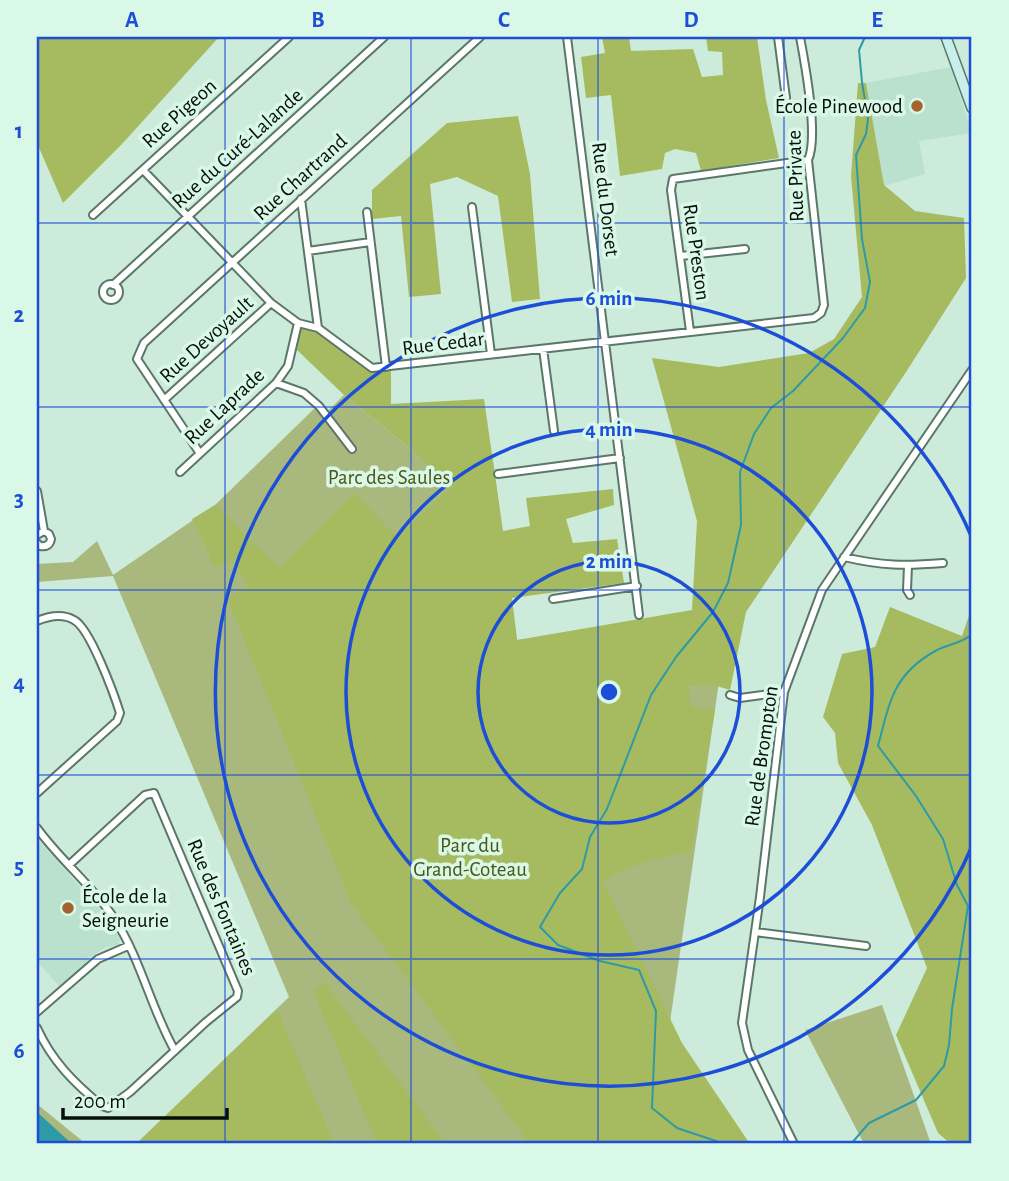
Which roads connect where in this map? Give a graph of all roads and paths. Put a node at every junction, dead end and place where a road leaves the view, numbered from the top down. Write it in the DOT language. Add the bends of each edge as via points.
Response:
graph roads {
  1 [pos="289,37"];
  2 [pos="384,37"];
  3 [pos="480,37"];
  4 [pos="567,37"];
  5 [pos="778,37"];
  6 [pos="800,37"];
  7 [pos="946,37"];
  8 [pos="786,98"];
  9 [pos="972,108"];
  10 [pos="808,160"];
  11 [pos="143,170"];
  12 [pos="301,199"];
  13 [pos="472,207"];
  14 [pos="367,212"];
  15 [pos="93,215"];
  16 [pos="187,216"];
  17 [pos="370,242"];
  18 [pos="744,249"];
  19 [pos="308,251"];
  20 [pos="681,256"];
  21 [pos="230,263"];
  22 [pos="113,285"];
  23 [pos="271,303"];
  24 [pos="821,313"];
  25 [pos="298,323"];
  26 [pos="318,328"];
  27 [pos="690,331"];
  28 [pos="606,341"];
  29 [pos="543,349"];
  30 [pos="491,354"];
  31 [pos="386,367"];
  32 [pos="972,370"];
  33 [pos="276,383"];
  34 [pos="164,400"];
  35 [pos="554,431"];
  36 [pos="352,449"];
  37 [pos="199,452"];
  38 [pos="620,458"];
  39 [pos="180,472"];
  40 [pos="498,474"];
  41 [pos="37,491"];
  42 [pos="44,531"];
  43 [pos="37,536"];
  44 [pos="37,543"];
  45 [pos="844,557"];
  46 [pos="943,564"];
  47 [pos="908,566"];
  48 [pos="637,586"];
  49 [pos="910,595"];
  50 [pos="553,600"];
  51 [pos="639,615"];
  52 [pos="37,621"];
  53 [pos="784,692"];
  54 [pos="730,695"];
  55 [pos="37,793"];
  56 [pos="37,828"];
  57 [pos="69,865"];
  58 [pos="755,932"];
  59 [pos="128,946"];
  60 [pos="866,946"];
  61 [pos="37,1013"];
  62 [pos="37,1028"];
  63 [pos="174,1051"];
  64 [pos="794,1144"];
  1 -- 11 [label="street, Rue Pigeon"];
  2 -- 16 [label="street, Rue du Curé-Lalande"];
  3 -- 12 [label="street, Rue Chartrand"];
  4 -- 28 [label="street, Rue du Dorset"];
  5 -- 8 [label="street"];
  6 -- 10 [label="street, Rue Private" via="811,119"];
  7 -- 9 [label="street"];
  10 -- 20 [label="street, Rue Preston" via="673,179"];
  10 -- 24 [label="street, Rue Private" via="824,306"];
  11 -- 15 [label="street, Rue Pigeon"];
  11 -- 16 [label="street, Rue Cedar"];
  12 -- 19 [label="street"];
  12 -- 21 [label="street, Rue Chartrand"];
  13 -- 30 [label="street"];
  14 -- 17 [label="street"];
  16 -- 21 [label="street, Rue Cedar"];
  16 -- 22 [label="street, Rue du Curé-Lalande"];
  17 -- 19 [label="street"];
  17 -- 31 [label="street"];
  18 -- 20 [label="street"];
  19 -- 26 [label="street"];
  20 -- 27 [label="street, Rue Preston"];
  21 -- 23 [label="street, Rue Cedar"];
  21 -- 34 [label="street, Rue Chartrand" via="144,343 138,359"];
  23 -- 25 [label="street, Rue Cedar"];
  23 -- 34 [label="street, Rue Devoyault"];
  24 -- 27 [label="street, Rue Cedar" via="814,318"];
  25 -- 26 [label="street, Rue Cedar"];
  25 -- 33 [label="street, Rue Laprade" via="288,366"];
  26 -- 31 [label="street, Rue Cedar" via="372,368"];
  27 -- 28 [label="street, Rue Cedar"];
  28 -- 29 [label="street, Rue Cedar"];
  28 -- 38 [label="street, Rue du Dorset"];
  29 -- 30 [label="street, Rue Cedar"];
  29 -- 35 [label="street"];
  30 -- 31 [label="street, Rue Cedar"];
  32 -- 45 [label="street, Rue de Brompton"];
  33 -- 36 [label="street" via="304,393 319,406"];
  33 -- 37 [label="street, Rue Laprade"];
  34 -- 37 [label="street"];
  37 -- 39 [label="street, Rue Laprade"];
  38 -- 40 [label="street"];
  38 -- 48 [label="street, Rue du Dorset"];
  41 -- 42 [label="street"];
  42 -- 43 [label="street"];
  42 -- 44 [label="street" via="50,542 44,547"];
  45 -- 47 [label="street"];
  45 -- 53 [label="street, Rue de Brompton" via="817,601"];
  46 -- 47 [label="street"];
  47 -- 49 [label="street"];
  48 -- 50 [label="street"];
  48 -- 51 [label="street, Rue du Dorset"];
  52 -- 55 [label="street" via="62,615 79,624 95,650 120,713 117,721"];
  53 -- 54 [label="street" via="740,698"];
  53 -- 58 [label="street, Rue de Brompton"];
  56 -- 57 [label="street"];
  57 -- 59 [label="street" via="114,917"];
  57 -- 63 [label="street, Rue des Fontaines" via="145,795 154,793 239,991"];
  58 -- 60 [label="street"];
  58 -- 64 [label="street, Rue de Brompton" via="742,1023 748,1050"];
  59 -- 61 [label="street" via="98,959"];
  59 -- 63 [label="street"];
  62 -- 63 [label="street, Rue des Fontaines" via="63,1071 108,1108"];
}
